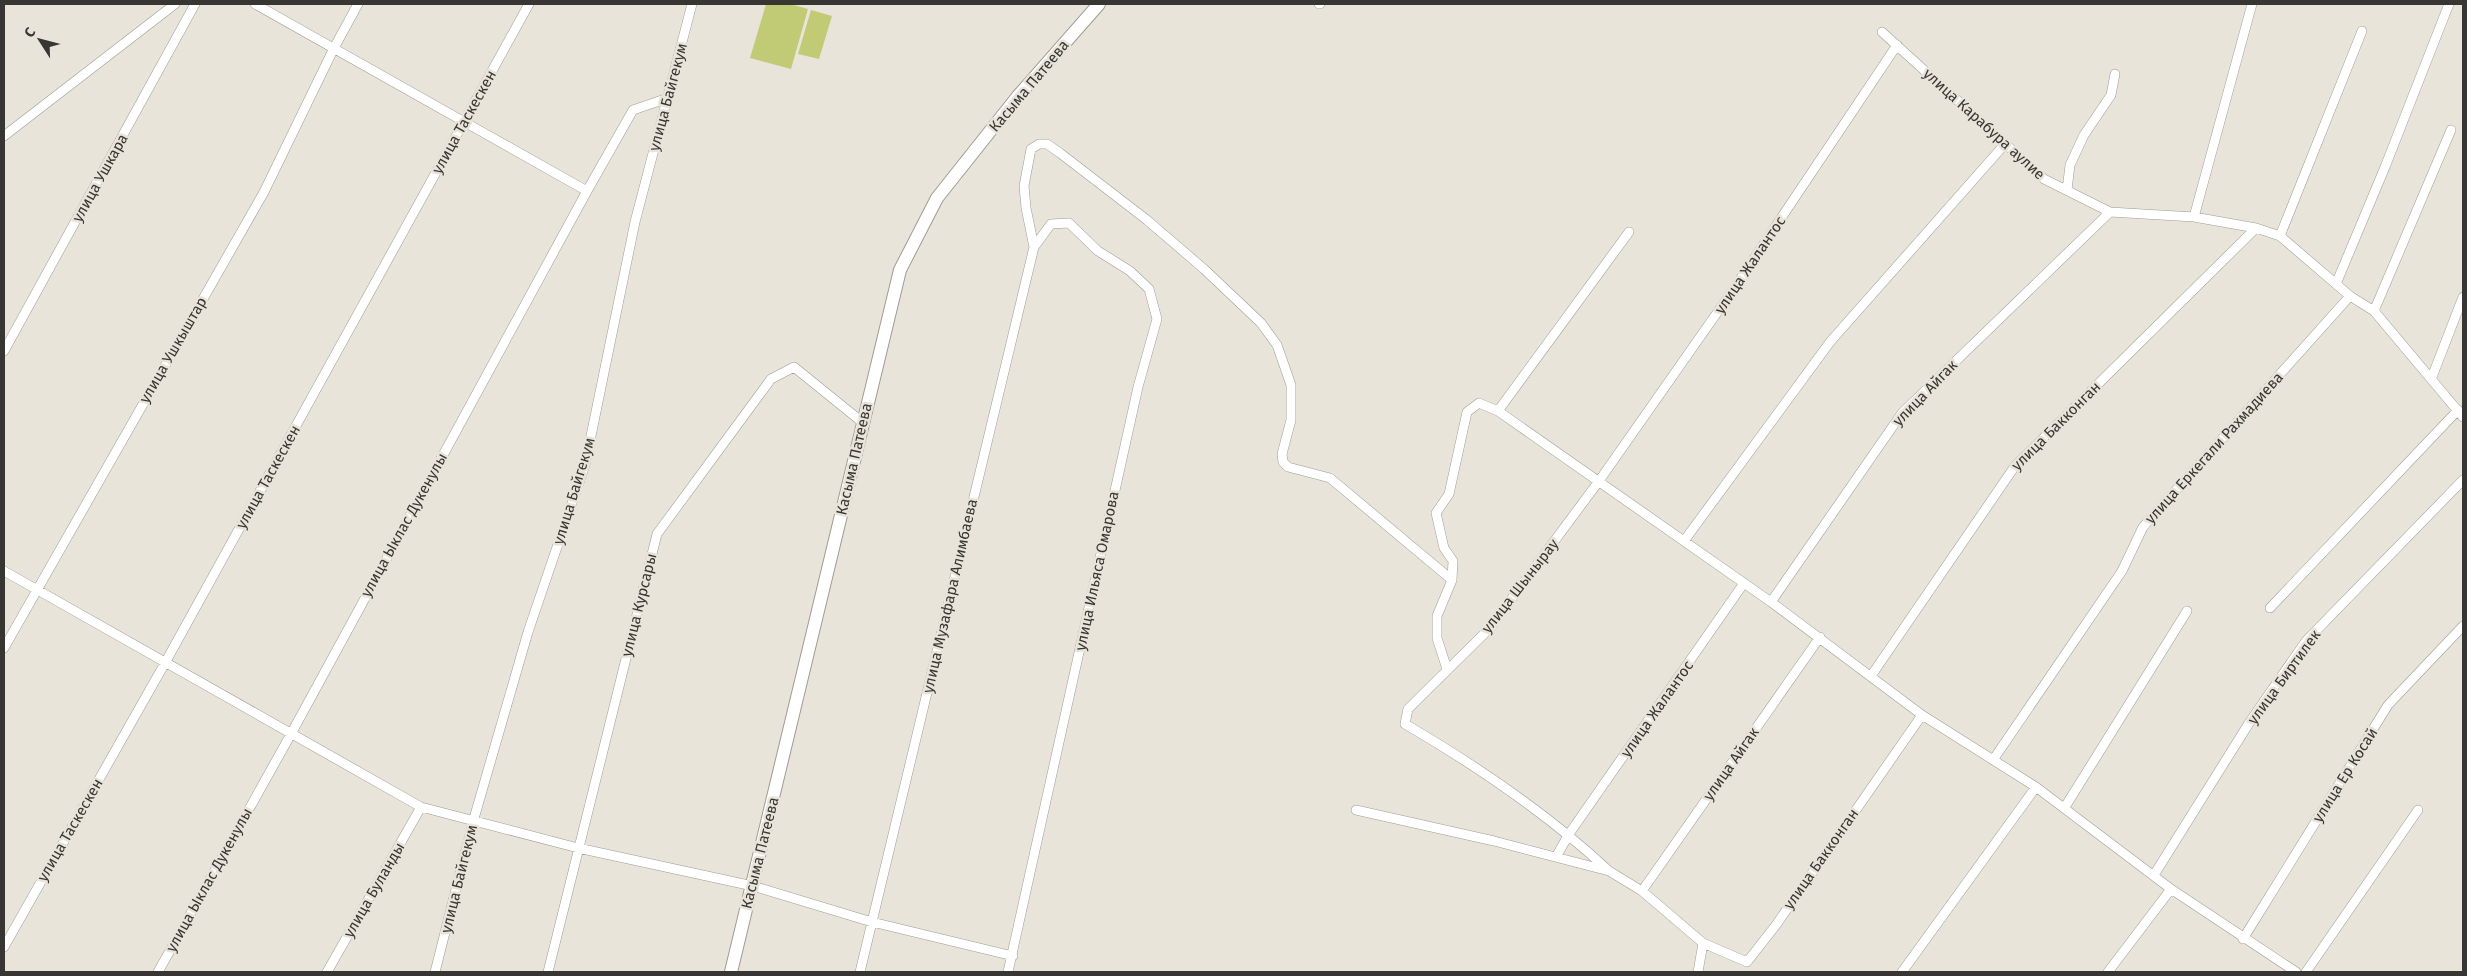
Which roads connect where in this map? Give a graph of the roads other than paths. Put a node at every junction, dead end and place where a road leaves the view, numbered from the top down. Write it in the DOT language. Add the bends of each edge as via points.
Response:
graph roads {
  1 [pos="175,4"];
  2 [pos="195,4"];
  3 [pos="255,4"];
  4 [pos="358,4"];
  5 [pos="529,4"];
  6 [pos="692,4"];
  7 [pos="1099,4"];
  8 [pos="2252,4"];
  9 [pos="2449,4"];
  10 [pos="2362,31"];
  11 [pos="1882,32"];
  12 [pos="1897,45"];
  13 [pos="334,48"];
  14 [pos="2115,74"];
  15 [pos="668,98"];
  16 [pos="464,122"];
  17 [pos="2451,130"];
  18 [pos="4,136"];
  19 [pos="2005,144"];
  20 [pos="2067,190"];
  21 [pos="586,191"];
  22 [pos="2110,212"];
  23 [pos="2194,217"];
  24 [pos="1051,224"];
  25 [pos="2256,228"];
  26 [pos="1629,232"];
  27 [pos="2280,236"];
  28 [pos="1034,247"];
  29 [pos="2336,284"];
  30 [pos="2350,296"];
  31 [pos="2463,297"];
  32 [pos="2374,311"];
  33 [pos="4,351"];
  34 [pos="2432,377"];
  35 [pos="1498,411"];
  36 [pos="2460,413"];
  37 [pos="862,422"];
  38 [pos="2463,480"];
  39 [pos="1599,481"];
  40 [pos="1684,541"];
  41 [pos="4,571"];
  42 [pos="1452,580"];
  43 [pos="1744,583"];
  44 [pos="37,590"];
  45 [pos="1771,602"];
  46 [pos="2270,608"];
  47 [pos="2187,612"];
  48 [pos="2463,626"];
  49 [pos="1820,637"];
  50 [pos="4,648"];
  51 [pos="165,664"];
  52 [pos="1447,669"];
  53 [pos="1872,676"];
  54 [pos="1922,715"];
  55 [pos="291,734"];
  56 [pos="1993,760"];
  57 [pos="2036,787"];
  58 [pos="421,807"];
  59 [pos="2065,807"];
  60 [pos="1356,810"];
  61 [pos="2418,810"];
  62 [pos="473,822"];
  63 [pos="1569,834"];
  64 [pos="578,848"];
  65 [pos="1556,857"];
  66 [pos="1609,871"];
  67 [pos="2154,875"];
  68 [pos="752,886"];
  69 [pos="2171,889"];
  70 [pos="1642,891"];
  71 [pos="872,922"];
  72 [pos="2243,938"];
  73 [pos="1703,942"];
  74 [pos="4,947"];
  75 [pos="1012,956"];
  76 [pos="158,972"];
  77 [pos="327,972"];
  78 [pos="435,972"];
  79 [pos="548,972"];
  80 [pos="731,972"];
  81 [pos="860,972"];
  82 [pos="1008,972"];
  83 [pos="1698,972"];
  84 [pos="1902,972"];
  85 [pos="2108,972"];
  86 [pos="2296,972"];
  87 [pos="2306,972"];
  1 -- 18 [label="street"];
  2 -- 33 [label="street, улица Ушкара"];
  3 -- 13 [label="street"];
  4 -- 13 [label="street, улица Ушкыштар"];
  5 -- 16 [label="street, улица Таскескен"];
  6 -- 15 [label="street, улица Байгекум"];
  7 -- 37 [label="main road, Касыма Патеева" via="1018,96 937,198 900,270"];
  8 -- 23 [label="street"];
  9 -- 29 [label="street"];
  10 -- 27 [label="street"];
  11 -- 12 [label="street, улица Карабура аулие"];
  12 -- 19 [label="street, улица Карабура аулие"];
  12 -- 39 [label="street, улица Жалантос" via="1733,290"];
  13 -- 16 [label="street"];
  13 -- 44 [label="street, улица Ушкыштар" via="264,192"];
  14 -- 20 [label="street" via="2110,95 2084,135 2070,165"];
  15 -- 21 [label="street, улица Ыклас Дукенулы" via="633,110"];
  15 -- 62 [label="street, улица Байгекум" via="635,222 585,465 528,632"];
  16 -- 21 [label="street"];
  16 -- 51 [label="street, улица Таскескен"];
  17 -- 32 [label="street"];
  19 -- 20 [label="street, улица Карабура аулие" via="2044,179"];
  19 -- 40 [label="street" via="1830,342"];
  20 -- 22 [label="street, улица Карабура аулие"];
  21 -- 55 [label="street, улица Ыклас Дукенулы"];
  22 -- 23 [label="street, улица Карабура аулие"];
  22 -- 45 [label="street, улица Айгак" via="1902,412"];
  23 -- 25 [label="street, улица Карабура аулие"];
  24 -- 28 [label="street, улица Музафара Алимбаева"];
  24 -- 75 [label="street, улица Ильяса Омарова" via="1069,223 1098,250 1130,270 1149,289 1156,319 1138,387"];
  25 -- 27 [label="street, улица Карабура аулие"];
  25 -- 53 [label="street, улица Бакконган" via="2015,466"];
  26 -- 35 [label="street"];
  27 -- 29 [label="street, улица Карабура аулие"];
  28 -- 42 [label="street" via="1024,186 1031,149 1047,144 1147,220 1261,323 1277,345 1291,385 1291,420 1283,462 1330,478"];
  28 -- 71 [label="street, улица Музафара Алимбаева"];
  29 -- 30 [label="street, улица Карабура аулие"];
  30 -- 32 [label="street, улица Карабура аулие"];
  30 -- 56 [label="street, улица Еркегали Рахмадиева" via="2143,527 2122,571"];
  31 -- 34 [label="street"];
  32 -- 34 [label="street, улица Карабура аулие"];
  34 -- 36 [label="street, улица Карабура аулие"];
  35 -- 39 [label="street"];
  35 -- 42 [label="street" via="1479,403 1467,412 1449,494 1436,512 1444,548 1453,560"];
  36 -- 46 [label="street"];
  37 -- 64 [label="street, улица Курсары" via="794,367 770,380 657,534"];
  37 -- 68 [label="main road, Касыма Патеева"];
  38 -- 67 [label="street, улица Биртилек" via="2306,641 2251,720"];
  39 -- 40 [label="street"];
  39 -- 52 [label="street, улица Шынырау" via="1489,629"];
  40 -- 43 [label="street"];
  41 -- 44 [label="street"];
  42 -- 52 [label="street" via="1437,616 1437,638"];
  43 -- 45 [label="street"];
  43 -- 63 [label="street, улица Жалантос"];
  44 -- 50 [label="street, улица Ушкыштар"];
  44 -- 51 [label="street"];
  45 -- 49 [label="street"];
  47 -- 59 [label="street"];
  48 -- 72 [label="street, улица Ер Косай" via="2388,705"];
  49 -- 53 [label="street"];
  49 -- 70 [label="street, улица Айгак"];
  51 -- 55 [label="street"];
  51 -- 74 [label="street, улица Таскескен"];
  52 -- 63 [label="street, улица Шынырау" via="1408,709 1404,724 1439,744"];
  53 -- 54 [label="street"];
  54 -- 56 [label="street"];
  54 -- 73 [label="street, улица Бакконган" via="1747,962"];
  55 -- 58 [label="street"];
  55 -- 76 [label="street, улица Ыклас Дукенулы"];
  56 -- 57 [label="street"];
  57 -- 59 [label="street"];
  57 -- 84 [label="street"];
  58 -- 62 [label="street"];
  58 -- 77 [label="street, улица Буланды"];
  59 -- 67 [label="street"];
  60 -- 65 [label="street"];
  61 -- 87 [label="street"];
  62 -- 64 [label="street"];
  62 -- 78 [label="street, улица Байгекум"];
  63 -- 65 [label="street, улица Жалантос"];
  63 -- 66 [label="street"];
  64 -- 68 [label="street"];
  64 -- 79 [label="street, улица Курсары"];
  65 -- 66 [label="street"];
  66 -- 70 [label="street"];
  67 -- 69 [label="street"];
  68 -- 71 [label="street"];
  68 -- 80 [label="main road, Касыма Патеева"];
  69 -- 72 [label="street"];
  69 -- 85 [label="street"];
  70 -- 73 [label="street"];
  71 -- 75 [label="street"];
  71 -- 81 [label="street, улица Музафара Алимбаева"];
  72 -- 86 [label="street"];
  73 -- 83 [label="street"];
  75 -- 82 [label="street, улица Ильяса Омарова"];
}
